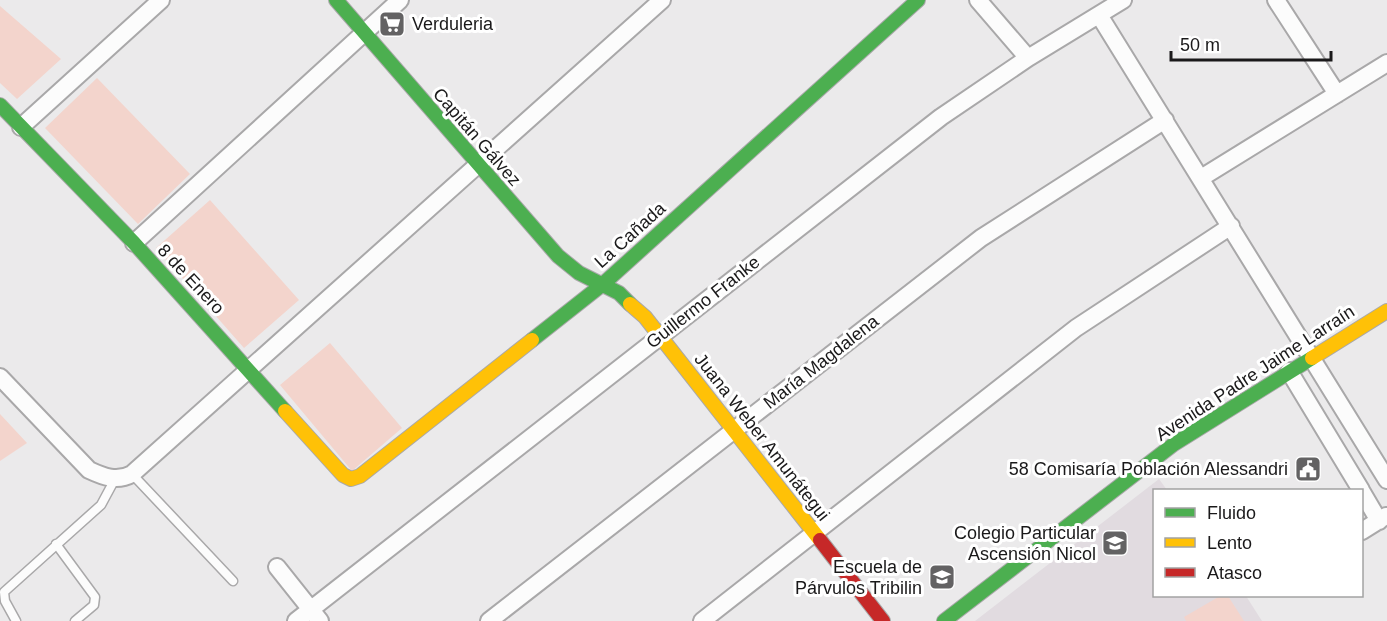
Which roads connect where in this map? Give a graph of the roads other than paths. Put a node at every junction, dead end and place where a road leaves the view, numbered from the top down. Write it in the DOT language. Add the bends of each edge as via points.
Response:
graph roads {
  1 [pos="161,0"];
  2 [pos="336,0"];
  3 [pos="400,0"];
  4 [pos="662,0"];
  5 [pos="918,0"];
  6 [pos="978,0"];
  7 [pos="1123,0"];
  8 [pos="1276,0"];
  9 [pos="1099,15"];
  10 [pos="364,33"];
  11 [pos="1028,58"];
  12 [pos="1387,63"];
  13 [pos="1337,94"];
  14 [pos="0,105"];
  15 [pos="1165,120"];
  16 [pos="21,127"];
  17 [pos="478,165"];
  18 [pos="1201,178"];
  19 [pos="1231,226"];
  20 [pos="134,243"];
  21 [pos="603,284"];
  22 [pos="1387,311"];
  23 [pos="660,336"];
  24 [pos="1311,357"];
  25 [pos="249,368"];
  26 [pos="1289,371"];
  27 [pos="0,377"];
  28 [pos="734,430"];
  29 [pos="132,474"];
  30 [pos="115,479"];
  31 [pos="351,479"];
  32 [pos="1387,480"];
  33 [pos="1360,489"];
  34 [pos="1363,493"];
  35 [pos="1383,518"];
  36 [pos="1363,530"];
  37 [pos="814,533"];
  38 [pos="56,544"];
  39 [pos="277,567"];
  40 [pos="233,581"];
  41 [pos="315,615"];
  42 [pos="16,621"];
  43 [pos="75,621"];
  44 [pos="296,621"];
  45 [pos="489,621"];
  46 [pos="702,621"];
  47 [pos="884,621"];
  48 [pos="944,621"];
  1 -- 16 [label="street"];
  2 -- 10 [label="street, Capitán Gálvez"];
  3 -- 10 [label="street"];
  4 -- 17 [label="street"];
  5 -- 21 [label="street, La Cañada"];
  6 -- 11 [label="street"];
  7 -- 9 [label="street, Guillermo Franke"];
  8 -- 13 [label="street"];
  9 -- 11 [label="street, Guillermo Franke"];
  9 -- 15 [label="street"];
  10 -- 17 [label="street, Capitán Gálvez"];
  10 -- 20 [label="street"];
  11 -- 23 [label="street, Guillermo Franke" via="910,140"];
  12 -- 13 [label="street"];
  13 -- 18 [label="street"];
  14 -- 16 [label="street, 8 de Enero"];
  15 -- 18 [label="street"];
  15 -- 28 [label="street, María Magdalena" via="981,238"];
  16 -- 20 [label="street, 8 de Enero"];
  17 -- 21 [label="street, Capitán Gálvez" via="558,256 579,273"];
  17 -- 25 [label="street"];
  18 -- 19 [label="street"];
  19 -- 24 [label="street"];
  19 -- 37 [label="street" via="1076,328"];
  20 -- 25 [label="street, 8 de Enero"];
  21 -- 23 [label="street, Juana Weber Amunátegui" via="632,304"];
  21 -- 31 [label="street, La Cañada" via="360,476"];
  22 -- 24 [label="street, Avenida Padre Jaime Larraín"];
  23 -- 28 [label="street, Juana Weber Amunátegui"];
  23 -- 41 [label="street, Guillermo Franke"];
  24 -- 26 [label="street, Avenida Padre Jaime Larraín"];
  24 -- 32 [label="street"];
  25 -- 29 [label="street"];
  25 -- 31 [label="street, 8 de Enero" via="343,475"];
  26 -- 33 [label="street"];
  26 -- 48 [label="street, Avenida Padre Jaime Larraín" via="1139,470"];
  27 -- 30 [label="street" via="80,464"];
  28 -- 37 [label="street, Juana Weber Amunátegui"];
  28 -- 45 [label="street, María Magdalena"];
  29 -- 30 [label="street"];
  29 -- 40 [label="lane"];
  30 -- 38 [label="lane" via="101,504"];
  34 -- 35 [label="street"];
  35 -- 36 [label="street"];
  37 -- 46 [label="street"];
  37 -- 47 [label="street, Juana Weber Amunátegui"];
  38 -- 42 [label="lane" via="4,591 4,601"];
  38 -- 43 [label="lane" via="95,597 94,605"];
  39 -- 41 [label="street"];
  41 -- 44 [label="street, Guillermo Franke"];
}
